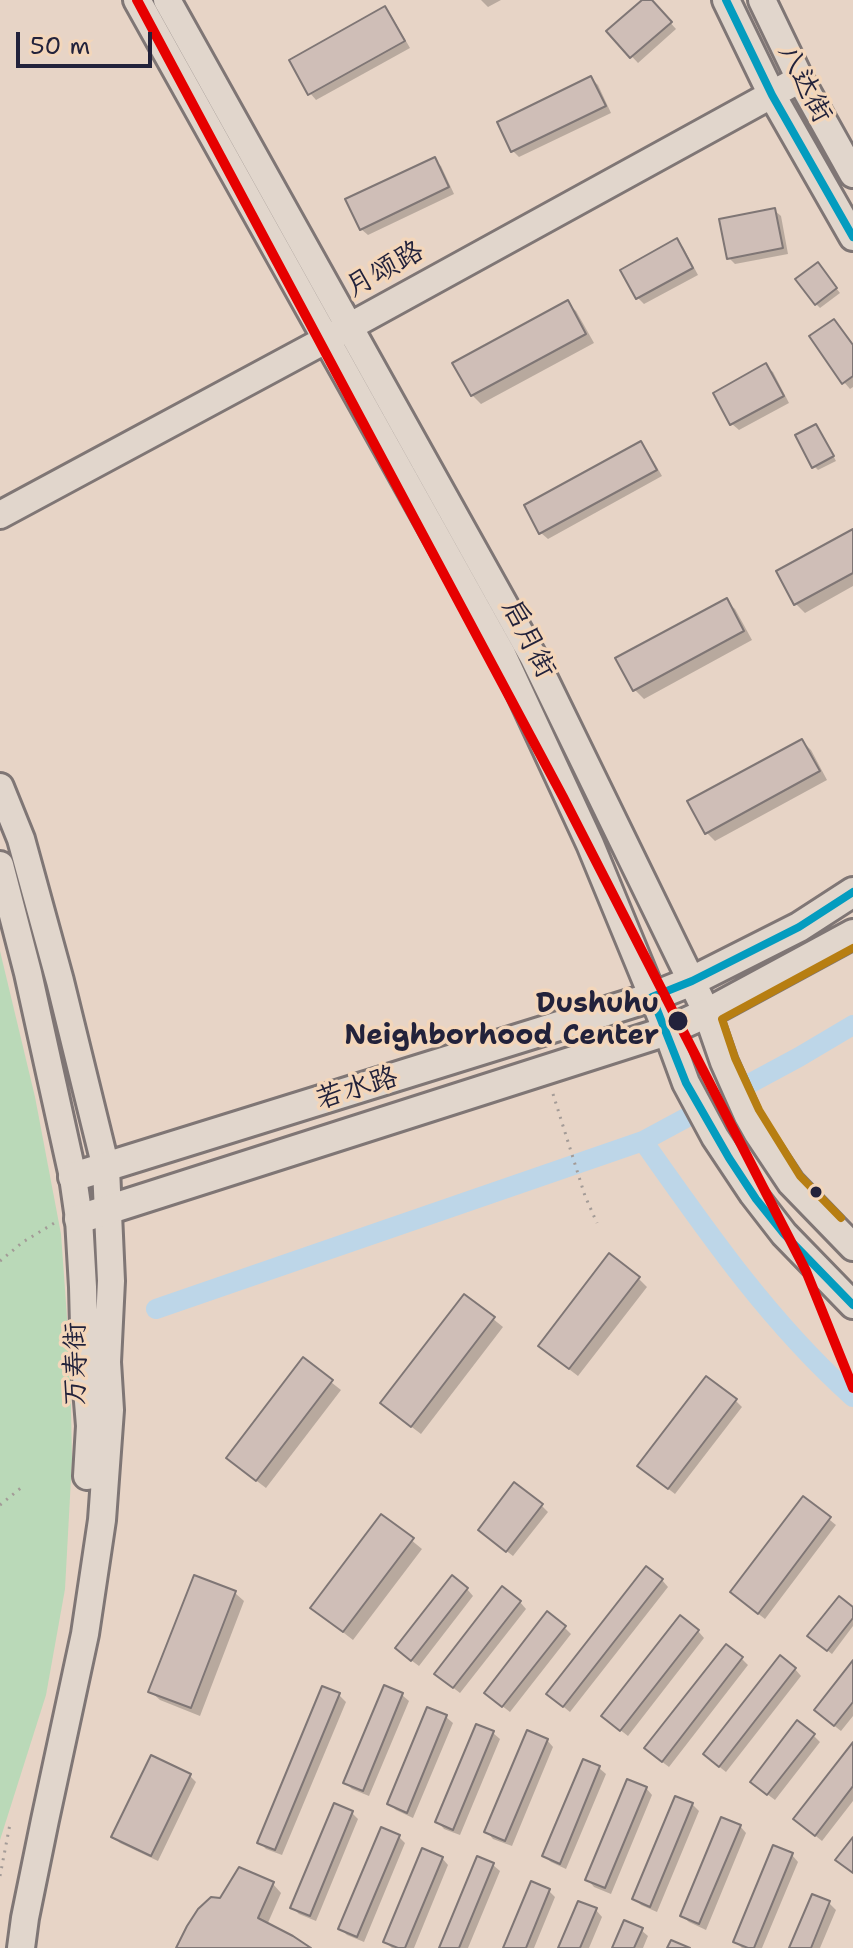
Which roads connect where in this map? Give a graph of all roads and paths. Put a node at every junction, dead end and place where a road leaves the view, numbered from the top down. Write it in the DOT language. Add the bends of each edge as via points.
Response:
graph roads {
  1 [pos="137,0"];
  2 [pos="167,0"];
  3 [pos="726,0"];
  4 [pos="762,0"];
  5 [pos="800,79"];
  6 [pos="772,95"];
  7 [pos="853,174"];
  8 [pos="853,237"];
  9 [pos="338,333"];
  10 [pos="0,515"];
  11 [pos="0,787"];
  12 [pos="0,865"];
  13 [pos="853,892"];
  14 [pos="853,934"];
  15 [pos="692,981"];
  16 [pos="652,997"];
  17 [pos="707,1013"];
  18 [pos="667,1031"];
  19 [pos="553,1094"];
  20 [pos="106,1168"];
  21 [pos="73,1177"];
  22 [pos="109,1209"];
  23 [pos="79,1216"];
  24 [pos="597,1223"];
  25 [pos="853,1247"];
  26 [pos="0,1261"];
  27 [pos="853,1305"];
  28 [pos="96,1363"];
  29 [pos="22,1487"];
  30 [pos="0,1505"];
  31 [pos="10,1824"];
  32 [pos="0,1876"];
  33 [pos="6,1948"];
  34 [pos="21,1948"];
  1 -- 9 [label="street, 启月街"];
  2 -- 9 [label="street, 启月街"];
  3 -- 6 [label="street, 八达街"];
  4 -- 5 [label="street, 八达街"];
  5 -- 6 [label="street, 月颂路"];
  5 -- 7 [label="street, 八达街"];
  6 -- 8 [label="street, 八达街"];
  6 -- 9 [label="street, 月颂路"];
  9 -- 10 [label="street, 月颂路"];
  9 -- 15 [label="street, 启月街" via="534,658"];
  9 -- 16 [label="street, 启月街" via="502,654 590,844"];
  11 -- 20 [label="street, 万寿街" via="21,839"];
  12 -- 21 [label="street, 万寿街"];
  13 -- 15 [label="main road, 若水路" via="799,927"];
  14 -- 17 [label="main road, 若水路"];
  15 -- 16 [label="main road, 若水路"];
  15 -- 17 [label="street, 启月街"];
  16 -- 18 [label="street, 启月街"];
  16 -- 20 [label="main road, 若水路"];
  17 -- 18 [label="main road, 若水路"];
  17 -- 25 [label="street, 启月街" via="748,1116 791,1183"];
  18 -- 22 [label="main road, 若水路"];
  18 -- 27 [label="street, 启月街" via="686,1083 753,1194"];
  19 -- 24 [label="path"];
  20 -- 21 [label="main road, 若水路"];
  20 -- 22 [label="street, 万寿街"];
  21 -- 23 [label="street, 万寿街"];
  22 -- 23 [label="main road, 若水路"];
  22 -- 28 [label="street, 万寿街" via="111,1281"];
  23 -- 26 [label="path" via="52,1224"];
  23 -- 28 [label="street, 万寿街" via="83,1287"];
  28 -- 33 [label="street, 万寿街" via="73,1636 38,1775"];
  28 -- 34 [label="street, 万寿街" via="110,1410 102,1520 85,1634"];
  29 -- 30 [label="path"];
  31 -- 32 [label="path"];
}
